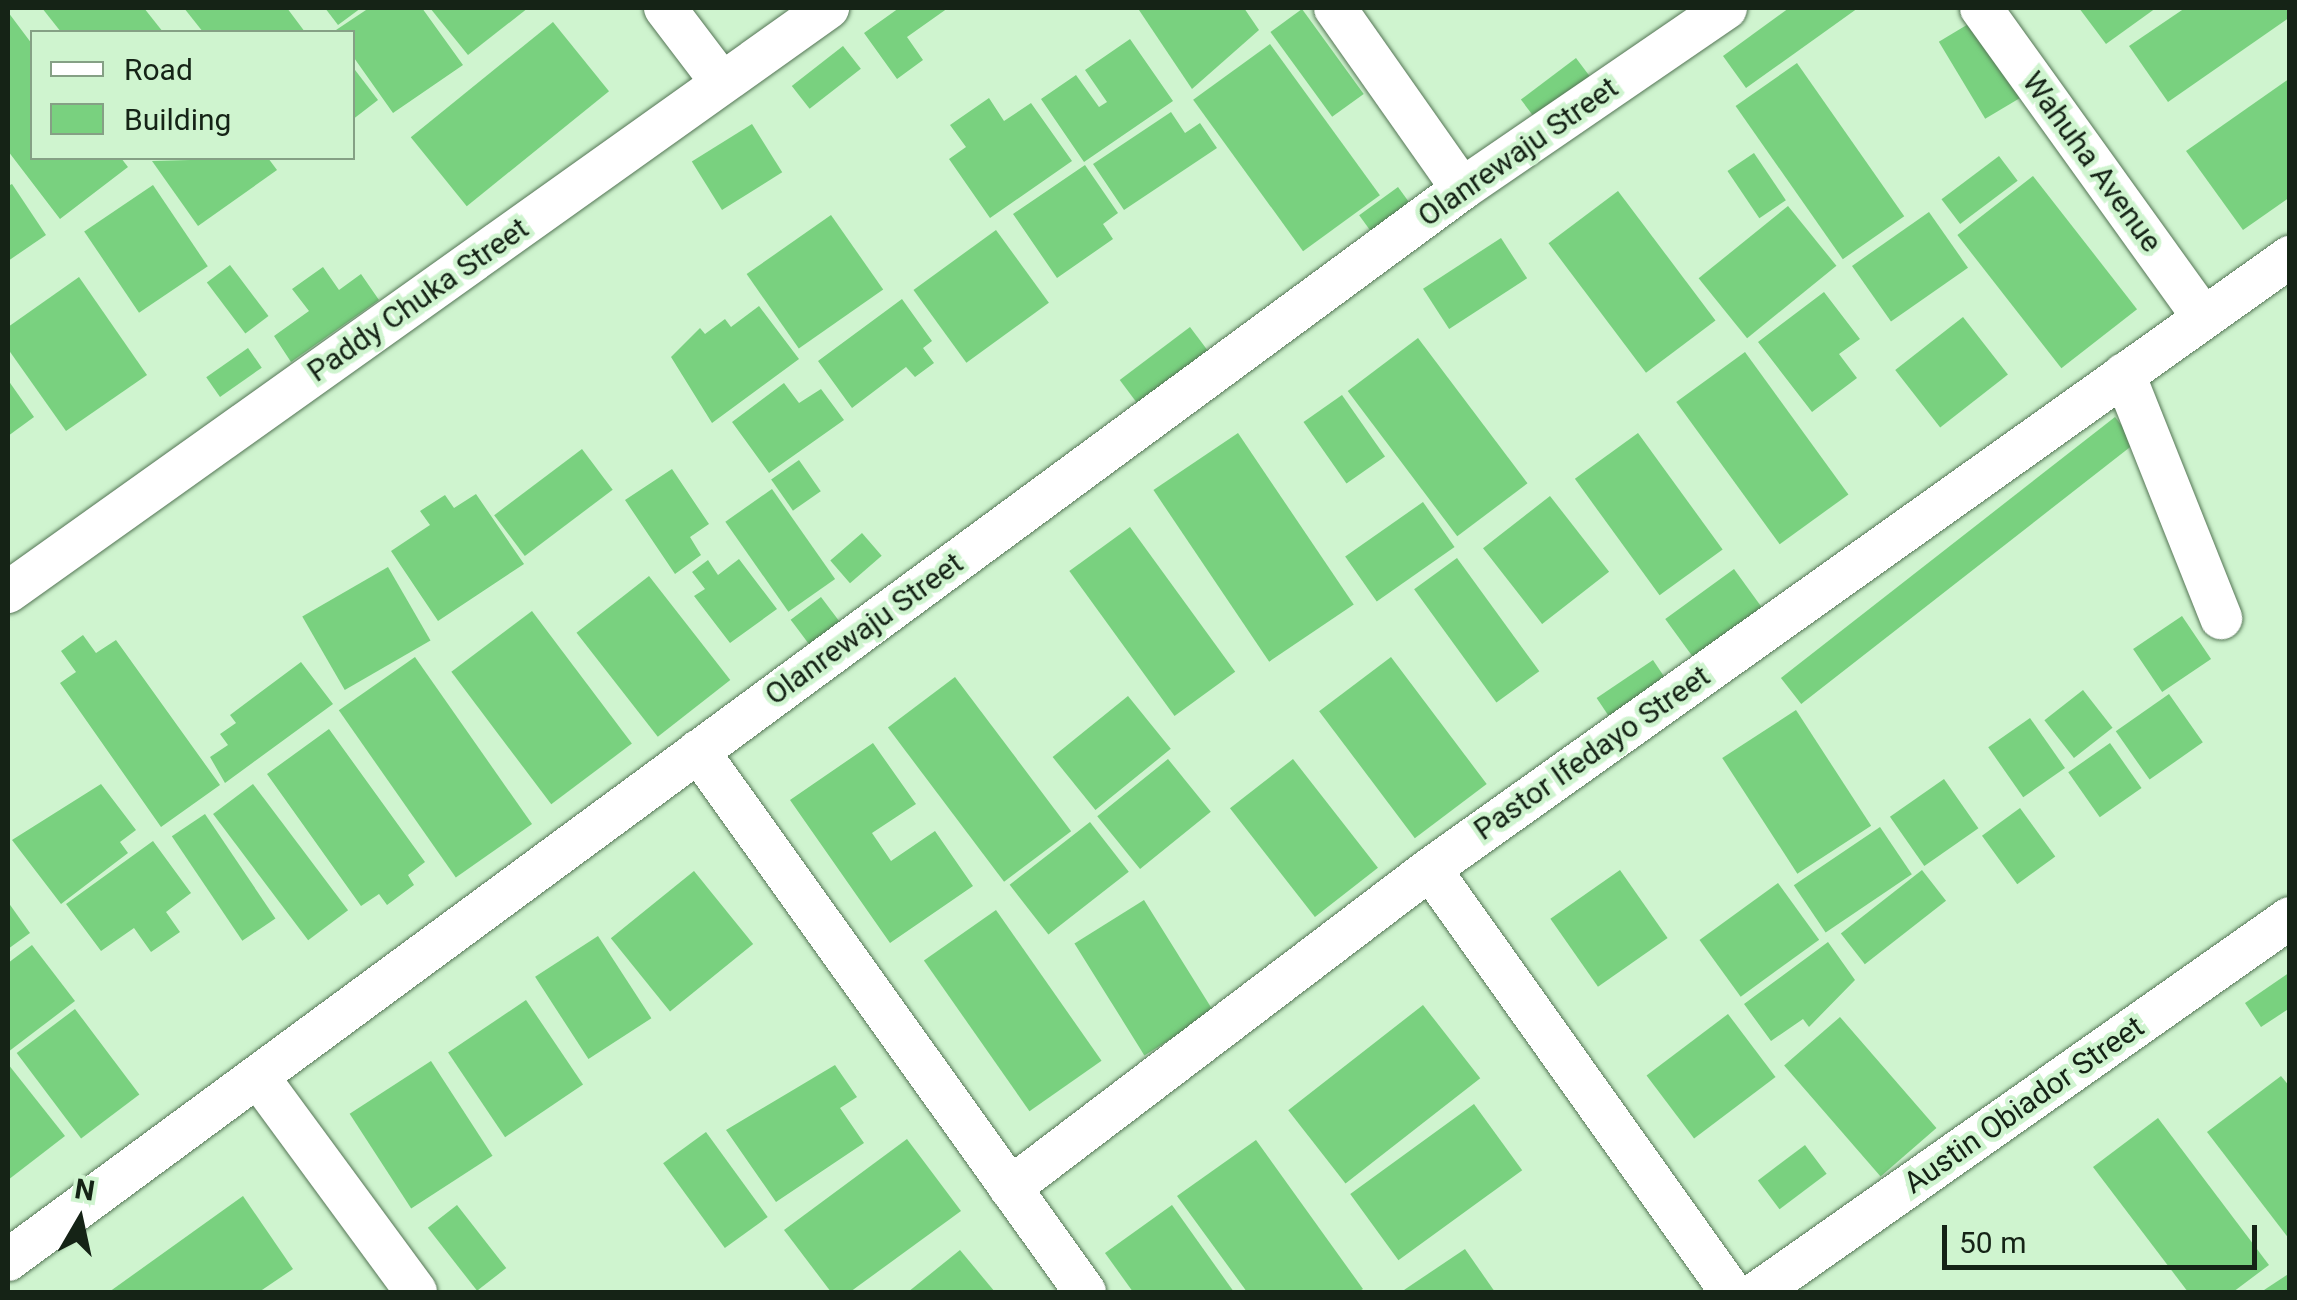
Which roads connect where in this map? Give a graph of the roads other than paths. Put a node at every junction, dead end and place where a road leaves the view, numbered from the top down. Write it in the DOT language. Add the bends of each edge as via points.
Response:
graph roads {
  1 [pos="664,8"];
  2 [pos="828,8"];
  3 [pos="1335,8"];
  4 [pos="1726,8"];
  5 [pos="1980,8"];
  6 [pos="722,83"];
  7 [pos="1462,189"];
  8 [pos="2290,257"];
  9 [pos="2203,317"];
  10 [pos="2124,374"];
  11 [pos="8,592"];
  12 [pos="2221,618"];
  13 [pos="698,752"];
  14 [pos="1430,869"];
  15 [pos="2290,918"];
  16 [pos="260,1078"];
  17 [pos="1010,1188"];
  18 [pos="8,1260"];
  19 [pos="416,1292"];
  20 [pos="1085,1292"];
  21 [pos="1732,1292"];
  22 [pos="1758,1292"];
  1 -- 6 [label="street"];
  2 -- 6 [label="street, Paddy Chuka Street"];
  3 -- 7 [label="street"];
  4 -- 7 [label="street, Olanrewaju Street"];
  5 -- 9 [label="street, Wahuha Avenue"];
  6 -- 11 [label="street, Paddy Chuka Street"];
  7 -- 13 [label="street, Olanrewaju Street"];
  8 -- 9 [label="street, Pastor Ifedayo Street"];
  9 -- 10 [label="street, Pastor Ifedayo Street"];
  10 -- 12 [label="street"];
  10 -- 14 [label="street, Pastor Ifedayo Street"];
  13 -- 16 [label="street, Olanrewaju Street"];
  13 -- 17 [label="street"];
  14 -- 17 [label="street, Pastor Ifedayo Street"];
  14 -- 21 [label="street"];
  15 -- 22 [label="street, Austin Obiador Street"];
  16 -- 18 [label="street, Olanrewaju Street"];
  16 -- 19 [label="street"];
  17 -- 20 [label="street"];
}
